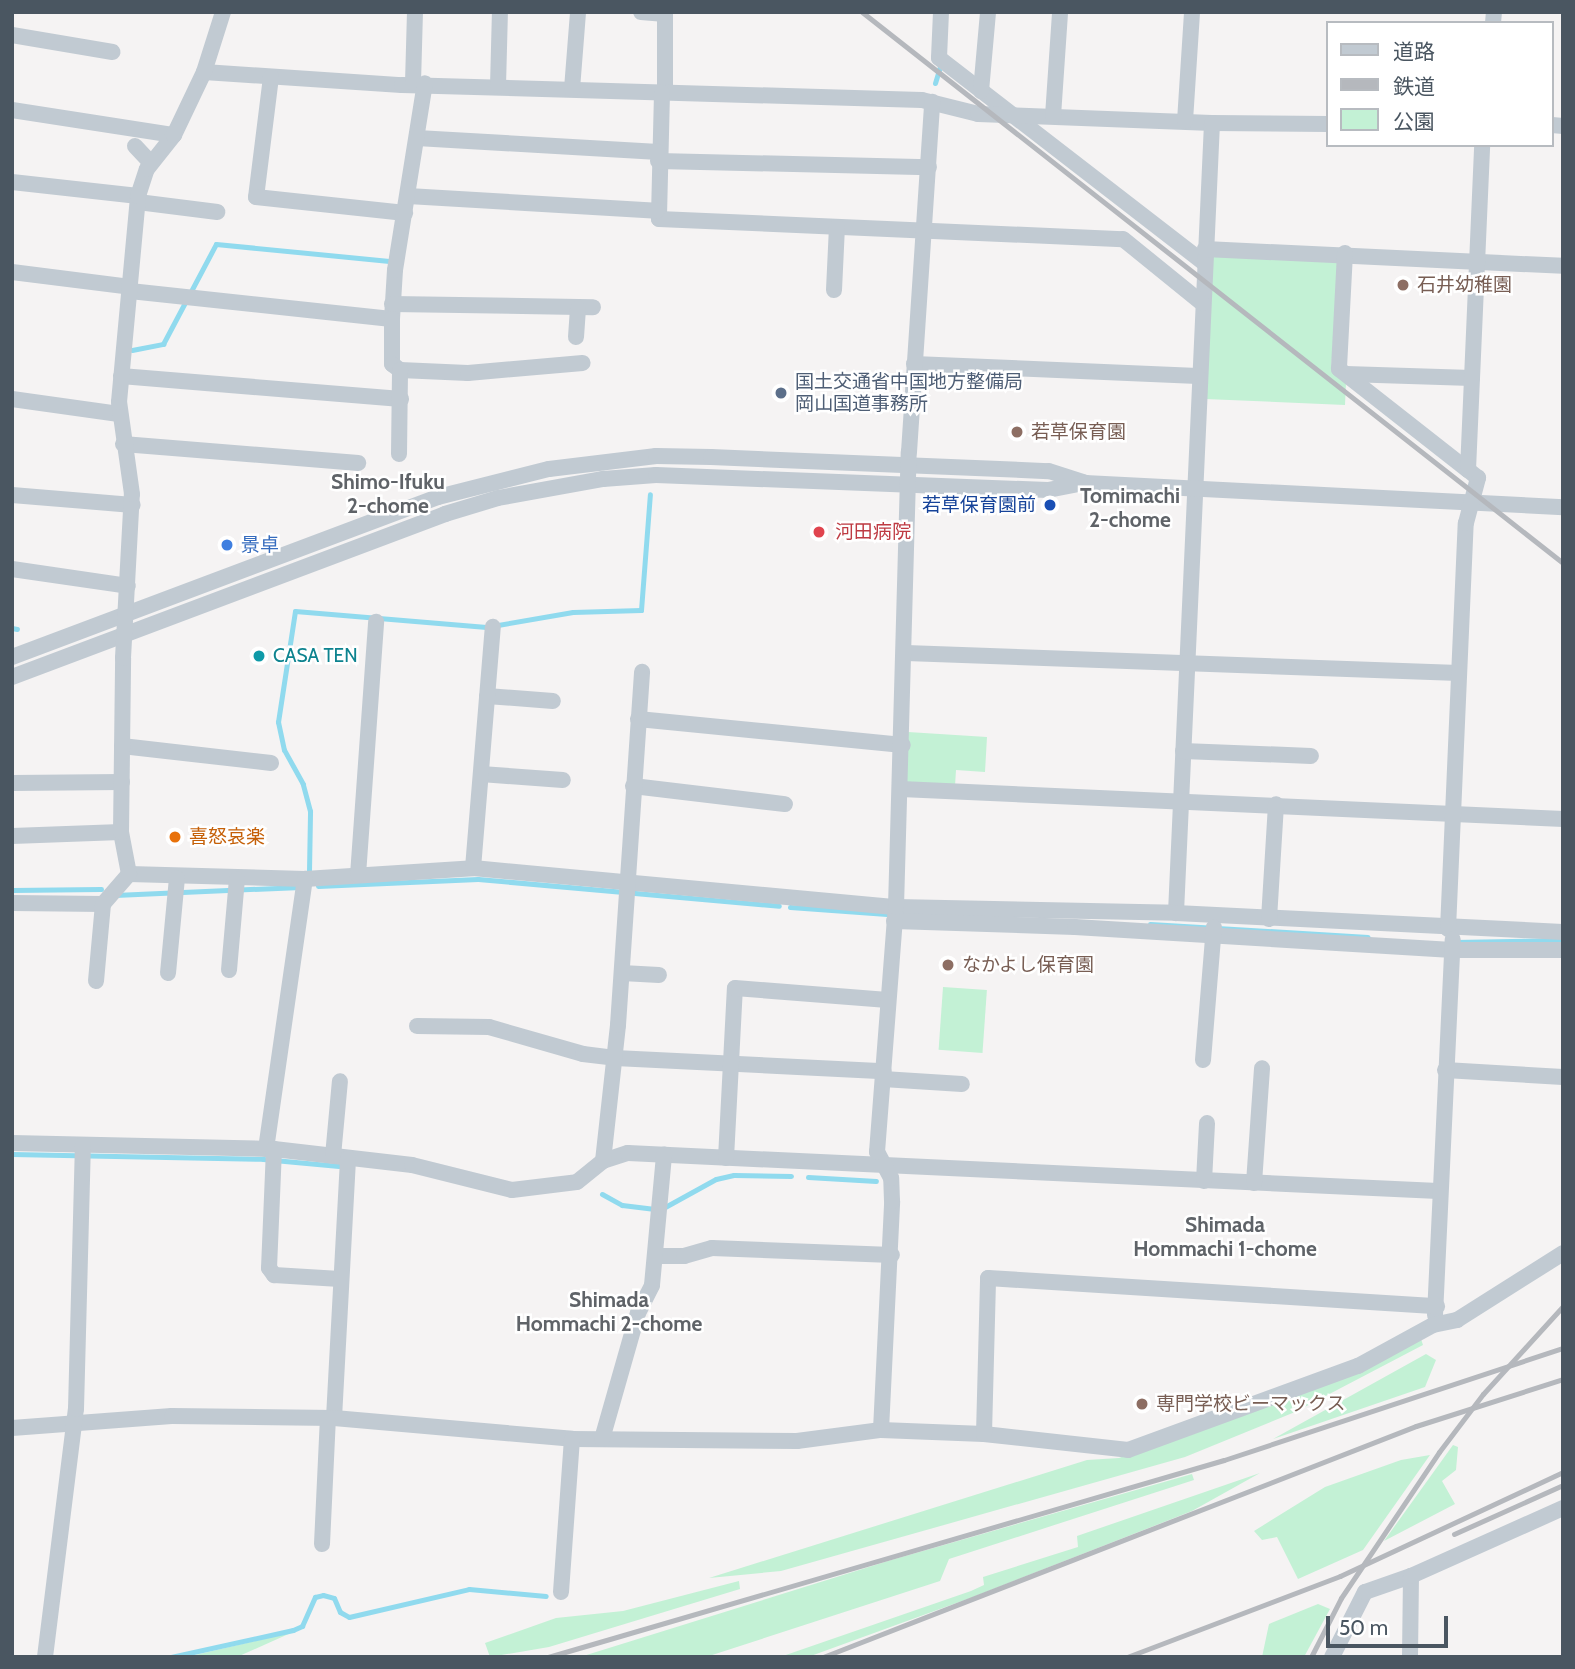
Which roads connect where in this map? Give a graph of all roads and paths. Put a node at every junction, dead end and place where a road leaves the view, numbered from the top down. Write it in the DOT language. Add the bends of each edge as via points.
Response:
graph roads {
  1 [pos="223,12"];
  2 [pos="415,12"];
  3 [pos="500,12"];
  4 [pos="578,12"];
  5 [pos="642,12"];
  6 [pos="941,12"];
  7 [pos="988,12"];
  8 [pos="1060,12"];
  9 [pos="1192,12"];
  10 [pos="665,13"];
  11 [pos="12,35"];
  12 [pos="113,51"];
  13 [pos="204,72"];
  14 [pos="271,77"];
  15 [pos="419,83"];
  16 [pos="498,86"];
  17 [pos="572,89"];
  18 [pos="981,91"];
  19 [pos="664,93"];
  20 [pos="932,102"];
  21 [pos="12,110"];
  22 [pos="1011,114"];
  23 [pos="1053,116"];
  24 [pos="1185,121"];
  25 [pos="1212,123"];
  26 [pos="1326,124"];
  27 [pos="174,135"];
  28 [pos="416,138"];
  29 [pos="135,146"];
  30 [pos="1482,147"];
  31 [pos="659,157"];
  32 [pos="151,163"];
  33 [pos="929,167"];
  34 [pos="12,182"];
  35 [pos="408,196"];
  36 [pos="138,199"];
  37 [pos="657,211"];
  38 [pos="217,212"];
  39 [pos="405,213"];
  40 [pos="837,227"];
  41 [pos="925,231"];
  42 [pos="1345,253"];
  43 [pos="1204,256"];
  44 [pos="1477,261"];
  45 [pos="1563,266"];
  46 [pos="12,272"];
  47 [pos="130,289"];
  48 [pos="834,290"];
  49 [pos="1202,303"];
  50 [pos="392,311"];
  51 [pos="576,337"];
  52 [pos="583,363"];
  53 [pos="914,364"];
  54 [pos="400,370"];
  55 [pos="1346,374"];
  56 [pos="121,376"];
  57 [pos="1198,376"];
  58 [pos="1472,378"];
  59 [pos="12,398"];
  60 [pos="401,399"];
  61 [pos="120,414"];
  62 [pos="122,444"];
  63 [pos="399,454"];
  64 [pos="711,457"];
  65 [pos="766,459"];
  66 [pos="601,461"];
  67 [pos="358,463"];
  68 [pos="858,463"];
  69 [pos="909,465"];
  70 [pos="549,469"];
  71 [pos="1468,470"];
  72 [pos="710,476"];
  73 [pos="603,479"];
  74 [pos="765,479"];
  75 [pos="857,482"];
  76 [pos="1085,483"];
  77 [pos="909,484"];
  78 [pos="553,487"];
  79 [pos="1193,488"];
  80 [pos="12,495"];
  81 [pos="1470,502"];
  82 [pos="132,505"];
  83 [pos="1563,506"];
  84 [pos="316,542"];
  85 [pos="322,559"];
  86 [pos="12,569"];
  87 [pos="216,581"];
  88 [pos="128,586"];
  89 [pos="222,598"];
  90 [pos="126,614"];
  91 [pos="376,622"];
  92 [pos="493,627"];
  93 [pos="125,635"];
  94 [pos="37,648"];
  95 [pos="906,653"];
  96 [pos="12,657"];
  97 [pos="1186,663"];
  98 [pos="43,666"];
  99 [pos="642,672"];
  100 [pos="1459,673"];
  101 [pos="12,677"];
  102 [pos="487,696"];
  103 [pos="553,701"];
  104 [pos="638,719"];
  105 [pos="902,745"];
  106 [pos="122,746"];
  107 [pos="1183,751"];
  108 [pos="1311,756"];
  109 [pos="271,763"];
  110 [pos="481,775"];
  111 [pos="563,780"];
  112 [pos="122,782"];
  113 [pos="12,783"];
  114 [pos="633,786"];
  115 [pos="901,789"];
  116 [pos="1181,799"];
  117 [pos="785,804"];
  118 [pos="1276,804"];
  119 [pos="1454,812"];
  120 [pos="1563,819"];
  121 [pos="121,832"];
  122 [pos="12,836"];
  123 [pos="473,868"];
  124 [pos="129,874"];
  125 [pos="359,875"];
  126 [pos="304,884"];
  127 [pos="237,886"];
  128 [pos="176,888"];
  129 [pos="626,889"];
  130 [pos="109,897"];
  131 [pos="12,904"];
  132 [pos="1176,913"];
  133 [pos="895,914"];
  134 [pos="1269,919"];
  135 [pos="1214,927"];
  136 [pos="1563,932"];
  137 [pos="1451,939"];
  138 [pos="1563,950"];
  139 [pos="229,970"];
  140 [pos="622,972"];
  141 [pos="168,973"];
  142 [pos="659,975"];
  143 [pos="96,981"];
  144 [pos="888,1000"];
  145 [pos="417,1026"];
  146 [pos="615,1058"];
  147 [pos="1203,1060"];
  148 [pos="731,1063"];
  149 [pos="1262,1068"];
  150 [pos="1445,1070"];
  151 [pos="883,1075"];
  152 [pos="1563,1077"];
  153 [pos="340,1081"];
  154 [pos="962,1084"];
  155 [pos="1208,1123"];
  156 [pos="12,1143"];
  157 [pos="83,1151"];
  158 [pos="272,1154"];
  159 [pos="664,1155"];
  160 [pos="341,1157"];
  161 [pos="726,1158"];
  162 [pos="603,1161"];
  163 [pos="884,1166"];
  164 [pos="1204,1181"];
  165 [pos="1254,1183"];
  166 [pos="1438,1191"];
  167 [pos="1563,1253"];
  168 [pos="892,1255"];
  169 [pos="658,1256"];
  170 [pos="340,1279"];
  171 [pos="1437,1306"];
  172 [pos="1433,1325"];
  173 [pos="331,1418"];
  174 [pos="73,1420"];
  175 [pos="12,1428"];
  176 [pos="881,1430"];
  177 [pos="984,1434"];
  178 [pos="572,1438"];
  179 [pos="602,1439"];
  180 [pos="1563,1508"];
  181 [pos="322,1544"];
  182 [pos="1411,1576"];
  183 [pos="561,1592"];
  184 [pos="45,1657"];
  185 [pos="1332,1657"];
  186 [pos="1410,1657"];
  1 -- 13 [label="street"];
  2 -- 15 [label="street"];
  3 -- 16 [label="street"];
  4 -- 17 [label="street"];
  5 -- 10 [label="street"];
  6 -- 18 [label="street" via="939,58"];
  7 -- 18 [label="street"];
  8 -- 23 [label="street"];
  9 -- 24 [label="street"];
  10 -- 19 [label="street"];
  11 -- 12 [label="street"];
  13 -- 14 [label="street"];
  13 -- 27 [label="street"];
  14 -- 15 [label="street"];
  14 -- 39 [label="street" via="256,197"];
  15 -- 16 [label="street"];
  15 -- 28 [label="street"];
  16 -- 17 [label="street"];
  17 -- 19 [label="street"];
  18 -- 22 [label="street"];
  19 -- 20 [label="street"];
  19 -- 31 [label="street"];
  20 -- 22 [label="street" via="967,113"];
  20 -- 33 [label="street"];
  21 -- 27 [label="street"];
  22 -- 23 [label="street"];
  22 -- 43 [label="street"];
  23 -- 24 [label="street"];
  24 -- 25 [label="street"];
  25 -- 26 [label="street"];
  25 -- 43 [label="street"];
  27 -- 32 [label="street"];
  28 -- 31 [label="street"];
  28 -- 35 [label="street"];
  29 -- 32 [label="street"];
  30 -- 44 [label="street"];
  31 -- 33 [label="street"];
  31 -- 37 [label="street"];
  32 -- 36 [label="street"];
  33 -- 41 [label="street"];
  34 -- 36 [label="street"];
  35 -- 37 [label="street"];
  35 -- 39 [label="street"];
  36 -- 38 [label="street"];
  36 -- 47 [label="street"];
  37 -- 40 [label="street" via="659,219"];
  39 -- 50 [label="street"];
  40 -- 41 [label="street"];
  40 -- 48 [label="street"];
  41 -- 49 [label="street" via="1123,239"];
  41 -- 53 [label="street"];
  42 -- 43 [label="street"];
  42 -- 44 [label="street"];
  42 -- 55 [label="street" via="1339,369"];
  43 -- 49 [label="street"];
  44 -- 45 [label="street"];
  44 -- 58 [label="street"];
  46 -- 47 [label="street"];
  47 -- 50 [label="street"];
  47 -- 56 [label="street"];
  49 -- 57 [label="street"];
  50 -- 51 [label="street" via="586,308"];
  50 -- 54 [label="street" via="392,364"];
  52 -- 54 [label="street" via="468,373"];
  53 -- 57 [label="street"];
  53 -- 69 [label="street"];
  54 -- 60 [label="street"];
  55 -- 58 [label="street"];
  55 -- 71 [label="street"];
  56 -- 60 [label="street"];
  56 -- 61 [label="street"];
  57 -- 79 [label="street"];
  58 -- 71 [label="street"];
  59 -- 61 [label="street"];
  60 -- 63 [label="street"];
  61 -- 62 [label="street"];
  62 -- 67 [label="street"];
  62 -- 82 [label="street"];
  64 -- 65 [label="street"];
  64 -- 66 [label="street"];
  64 -- 72 [label="street"];
  65 -- 68 [label="street"];
  65 -- 74 [label="street"];
  66 -- 70 [label="street"];
  66 -- 73 [label="street"];
  68 -- 69 [label="street"];
  68 -- 75 [label="street"];
  69 -- 76 [label="street" via="1049,471"];
  69 -- 77 [label="street"];
  70 -- 78 [label="street"];
  70 -- 84 [label="street" via="438,497"];
  71 -- 81 [label="street" via="1478,478"];
  72 -- 73 [label="street"];
  72 -- 74 [label="street"];
  73 -- 78 [label="street"];
  74 -- 75 [label="street"];
  75 -- 77 [label="street"];
  76 -- 77 [label="street" via="1048,490"];
  76 -- 79 [label="street"];
  77 -- 95 [label="street"];
  78 -- 85 [label="street" via="444,514"];
  79 -- 81 [label="street"];
  79 -- 97 [label="street"];
  80 -- 82 [label="street"];
  81 -- 83 [label="street"];
  81 -- 100 [label="street"];
  82 -- 88 [label="street"];
  84 -- 85 [label="street"];
  84 -- 87 [label="street"];
  85 -- 89 [label="street"];
  86 -- 88 [label="street"];
  87 -- 89 [label="street"];
  87 -- 90 [label="street"];
  88 -- 90 [label="street"];
  89 -- 93 [label="street"];
  90 -- 93 [label="street"];
  90 -- 94 [label="street"];
  91 -- 125 [label="street"];
  92 -- 102 [label="street"];
  93 -- 98 [label="street"];
  93 -- 106 [label="street"];
  94 -- 96 [label="street"];
  94 -- 98 [label="street"];
  95 -- 97 [label="street"];
  95 -- 105 [label="street"];
  97 -- 100 [label="street"];
  97 -- 107 [label="street"];
  98 -- 101 [label="street"];
  99 -- 104 [label="street"];
  100 -- 119 [label="street"];
  102 -- 103 [label="street"];
  102 -- 110 [label="street"];
  104 -- 105 [label="street"];
  104 -- 114 [label="street"];
  105 -- 115 [label="street"];
  106 -- 109 [label="street"];
  106 -- 112 [label="street"];
  107 -- 108 [label="street"];
  107 -- 116 [label="street"];
  110 -- 111 [label="street"];
  110 -- 123 [label="street"];
  112 -- 113 [label="street"];
  112 -- 121 [label="street"];
  114 -- 117 [label="street"];
  114 -- 129 [label="street"];
  115 -- 116 [label="street"];
  115 -- 133 [label="street"];
  116 -- 118 [label="street"];
  116 -- 132 [label="street"];
  118 -- 119 [label="street"];
  118 -- 134 [label="street"];
  119 -- 120 [label="street"];
  119 -- 137 [label="street"];
  121 -- 122 [label="street"];
  121 -- 124 [label="street"];
  123 -- 125 [label="street"];
  123 -- 129 [label="street"];
  124 -- 128 [label="street"];
  124 -- 130 [label="street"];
  125 -- 126 [label="street"];
  126 -- 127 [label="street"];
  126 -- 158 [label="street"];
  127 -- 128 [label="street"];
  127 -- 139 [label="street"];
  128 -- 141 [label="street"];
  129 -- 133 [label="street"];
  129 -- 140 [label="street"];
  130 -- 131 [label="street"];
  130 -- 143 [label="street"];
  132 -- 133 [label="street"];
  132 -- 135 [label="street"];
  133 -- 135 [label="street"];
  133 -- 144 [label="street"];
  134 -- 135 [label="street"];
  134 -- 137 [label="street"];
  135 -- 137 [label="street"];
  135 -- 147 [label="street"];
  136 -- 137 [label="street"];
  137 -- 138 [label="street"];
  137 -- 150 [label="street"];
  140 -- 142 [label="street"];
  140 -- 146 [label="street"];
  144 -- 148 [label="street" via="735,988"];
  144 -- 151 [label="street"];
  145 -- 146 [label="street" via="489,1027 583,1054"];
  146 -- 148 [label="street"];
  146 -- 162 [label="street"];
  148 -- 151 [label="street"];
  148 -- 161 [label="street"];
  149 -- 165 [label="street"];
  150 -- 152 [label="street"];
  150 -- 166 [label="street"];
  151 -- 154 [label="street"];
  151 -- 163 [label="street" via="877,1152"];
  153 -- 160 [label="street"];
  155 -- 164 [label="street"];
  156 -- 157 [label="street"];
  157 -- 158 [label="street"];
  157 -- 174 [label="street"];
  158 -- 160 [label="street"];
  158 -- 170 [label="street" via="269,1268 274,1275"];
  159 -- 161 [label="street"];
  159 -- 162 [label="street" via="628,1153"];
  159 -- 169 [label="street"];
  160 -- 162 [label="street" via="412,1165 512,1189 577,1182"];
  160 -- 170 [label="street"];
  161 -- 163 [label="street"];
  163 -- 164 [label="street"];
  163 -- 168 [label="street" via="891,1178"];
  164 -- 165 [label="street"];
  165 -- 166 [label="street"];
  166 -- 171 [label="street"];
  167 -- 172 [label="street" via="1457,1320"];
  168 -- 169 [label="street" via="712,1248 684,1256"];
  168 -- 176 [label="street"];
  169 -- 179 [label="street"];
  170 -- 173 [label="street"];
  171 -- 172 [label="street"];
  171 -- 177 [label="street" via="988,1278"];
  172 -- 177 [label="street" via="1358,1366 1128,1450"];
  173 -- 174 [label="street"];
  173 -- 178 [label="street"];
  173 -- 181 [label="street"];
  174 -- 175 [label="street"];
  174 -- 184 [label="street"];
  176 -- 177 [label="street"];
  176 -- 179 [label="street" via="797,1441"];
  178 -- 179 [label="street"];
  178 -- 183 [label="street"];
  180 -- 182 [label="street"];
  182 -- 185 [label="street" via="1365,1592"];
  182 -- 186 [label="street"];
}
